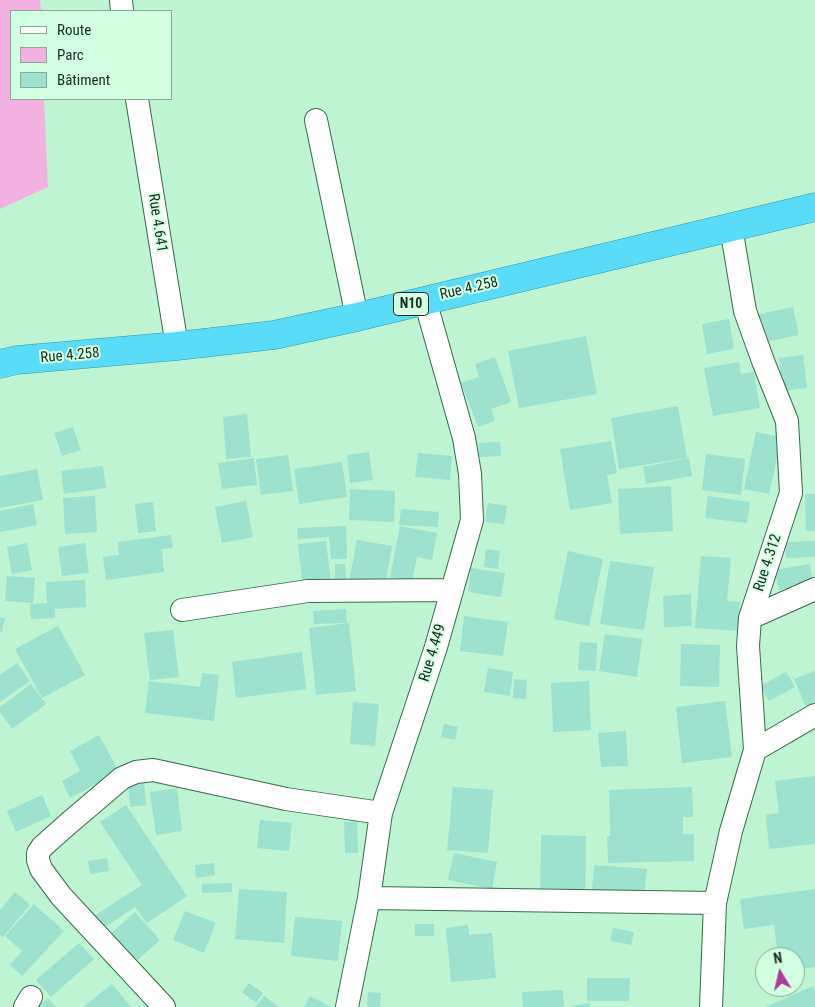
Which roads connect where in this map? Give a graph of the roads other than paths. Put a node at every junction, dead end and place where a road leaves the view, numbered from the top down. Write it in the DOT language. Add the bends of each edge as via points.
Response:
graph roads {
  1 [pos="137,100"];
  2 [pos="316,120"];
  3 [pos="815,207"];
  4 [pos="732,227"];
  5 [pos="425,300"];
  6 [pos="356,317"];
  7 [pos="177,346"];
  8 [pos="0,364"];
  9 [pos="815,589"];
  10 [pos="452,590"];
  11 [pos="182,610"];
  12 [pos="750,618"];
  13 [pos="815,715"];
  14 [pos="755,750"];
  15 [pos="382,813"];
  16 [pos="369,898"];
  17 [pos="715,903"];
  18 [pos="164,1007"];
  19 [pos="347,1007"];
  20 [pos="711,1007"];
  1 -- 7 [label="street, Rue 4.641"];
  2 -- 6 [label="street"];
  3 -- 4 [label="highway, Rue 4.258 / N10"];
  4 -- 5 [label="highway, Rue 4.258 / N10"];
  4 -- 12 [label="street, Rue 4.312" via="745,310 787,421 791,493"];
  5 -- 6 [label="highway, Rue 4.258 / N10"];
  5 -- 10 [label="street, Rue 4.449" via="464,438 470,474 472,520"];
  6 -- 7 [label="highway, Rue 4.258 / N10" via="274,335"];
  7 -- 8 [label="highway, Rue 4.258 / N10"];
  9 -- 12 [label="street"];
  10 -- 11 [label="street" via="308,591"];
  10 -- 15 [label="street, Rue 4.449"];
  12 -- 14 [label="street, Rue 4.312" via="748,646"];
  13 -- 14 [label="street"];
  14 -- 17 [label="street, Rue 4.312" via="731,830"];
  15 -- 16 [label="street, Rue 4.449"];
  15 -- 18 [label="street" via="286,799 153,770 122,778 42,846 38,853 41,869 61,896"];
  16 -- 17 [label="street"];
  16 -- 19 [label="street, Rue 4.449"];
  17 -- 20 [label="street, Rue 4.312"];
}
